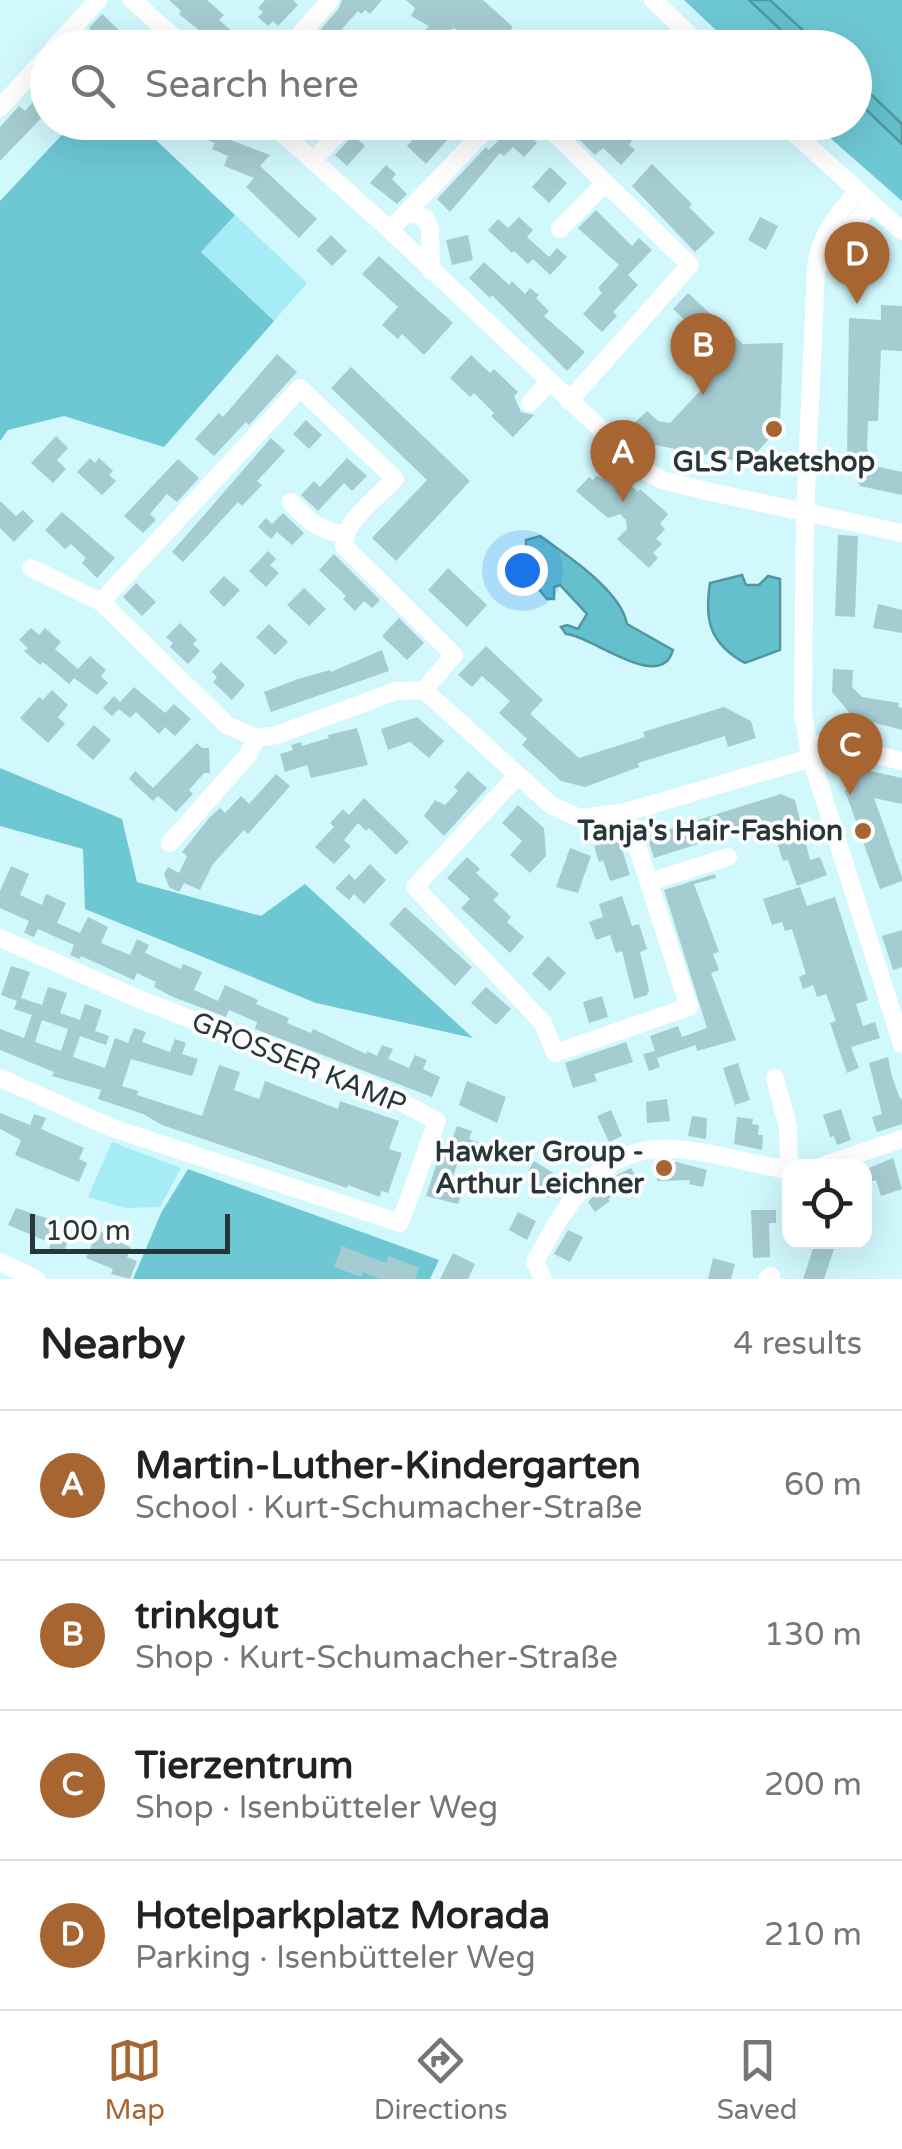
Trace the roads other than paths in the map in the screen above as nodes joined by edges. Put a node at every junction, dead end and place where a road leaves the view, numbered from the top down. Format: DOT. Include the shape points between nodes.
graph roads {
  1 [pos="98,0"];
  2 [pos="132,0"];
  3 [pos="330,0"];
  4 [pos="653,0"];
  5 [pos="70,30"];
  6 [pos="166,30"];
  7 [pos="304,30"];
  8 [pos="684,30"];
  9 [pos="30,75"];
  10 [pos="0,108"];
  11 [pos="290,140"];
  12 [pos="332,140"];
  13 [pos="476,140"];
  14 [pos="561,140"];
  15 [pos="801,140"];
  16 [pos="313,161"];
  17 [pos="604,182"];
  18 [pos="864,198"];
  19 [pos="408,212"];
  20 [pos="560,229"];
  21 [pos="390,230"];
  22 [pos="902,230"];
  23 [pos="431,272"];
  24 [pos="548,382"];
  25 [pos="569,401"];
  26 [pos="530,403"];
  27 [pos="291,502"];
  28 [pos="806,512"];
  29 [pos="902,533"];
  30 [pos="344,534"];
  31 [pos="30,568"];
  32 [pos="101,602"];
  33 [pos="424,690"];
  34 [pos="256,738"];
  35 [pos="809,751"];
  36 [pos="902,761"];
  37 [pos="517,776"];
  38 [pos="626,812"];
  39 [pos="170,842"];
  40 [pos="728,857"];
  41 [pos="649,882"];
  42 [pos="0,938"];
  43 [pos="902,1044"];
  44 [pos="0,1078"];
  45 [pos="775,1078"];
  46 [pos="902,1139"];
  47 [pos="789,1159"];
  48 [pos="843,1159"];
  49 [pos="782,1169"];
  50 [pos="0,1262"];
  51 [pos="36,1279"];
  52 [pos="543,1279"];
  1 -- 5 [label="street"];
  2 -- 6 [label="street"];
  3 -- 7 [label="street"];
  4 -- 8 [label="street"];
  9 -- 10 [label="street"];
  11 -- 16 [label="street"];
  12 -- 16 [label="street"];
  13 -- 19 [label="street"];
  14 -- 17 [label="street"];
  15 -- 18 [label="street"];
  16 -- 21 [label="street"];
  17 -- 20 [label="street"];
  17 -- 25 [label="street" via="690,265"];
  18 -- 22 [label="street"];
  18 -- 28 [label="street" via="816,268"];
  19 -- 21 [label="street"];
  19 -- 23 [label="street" via="425,218 430,229"];
  21 -- 23 [label="street"];
  23 -- 24 [label="street"];
  24 -- 25 [label="street"];
  24 -- 26 [label="street"];
  25 -- 28 [label="street" via="662,480"];
  27 -- 30 [label="street" via="325,532"];
  28 -- 29 [label="street"];
  28 -- 35 [label="street" via="803,715"];
  30 -- 32 [label="street" via="395,479 300,388"];
  30 -- 33 [label="street" via="344,546 454,656"];
  31 -- 32 [label="street"];
  32 -- 34 [label="street" via="227,725"];
  33 -- 34 [label="street" via="396,692"];
  33 -- 37 [label="street"];
  34 -- 39 [label="street"];
  35 -- 36 [label="street" via="832,746"];
  35 -- 38 [label="street"];
  35 -- 43 [label="street"];
  37 -- 38 [label="street" via="579,818"];
  37 -- 41 [label="street" via="414,888 542,1023 555,1053 690,1007"];
  38 -- 41 [label="street"];
  40 -- 41 [label="street"];
  42 -- 44 [label="street, GROSSER KAMP" via="437,1120 400,1222 112,1128"];
  45 -- 47 [label="street"];
  46 -- 48 [label="street"];
  49 -- 52 [label="street" via="678,1148 610,1163 564,1208 535,1262"];
  50 -- 51 [label="street"];
}
